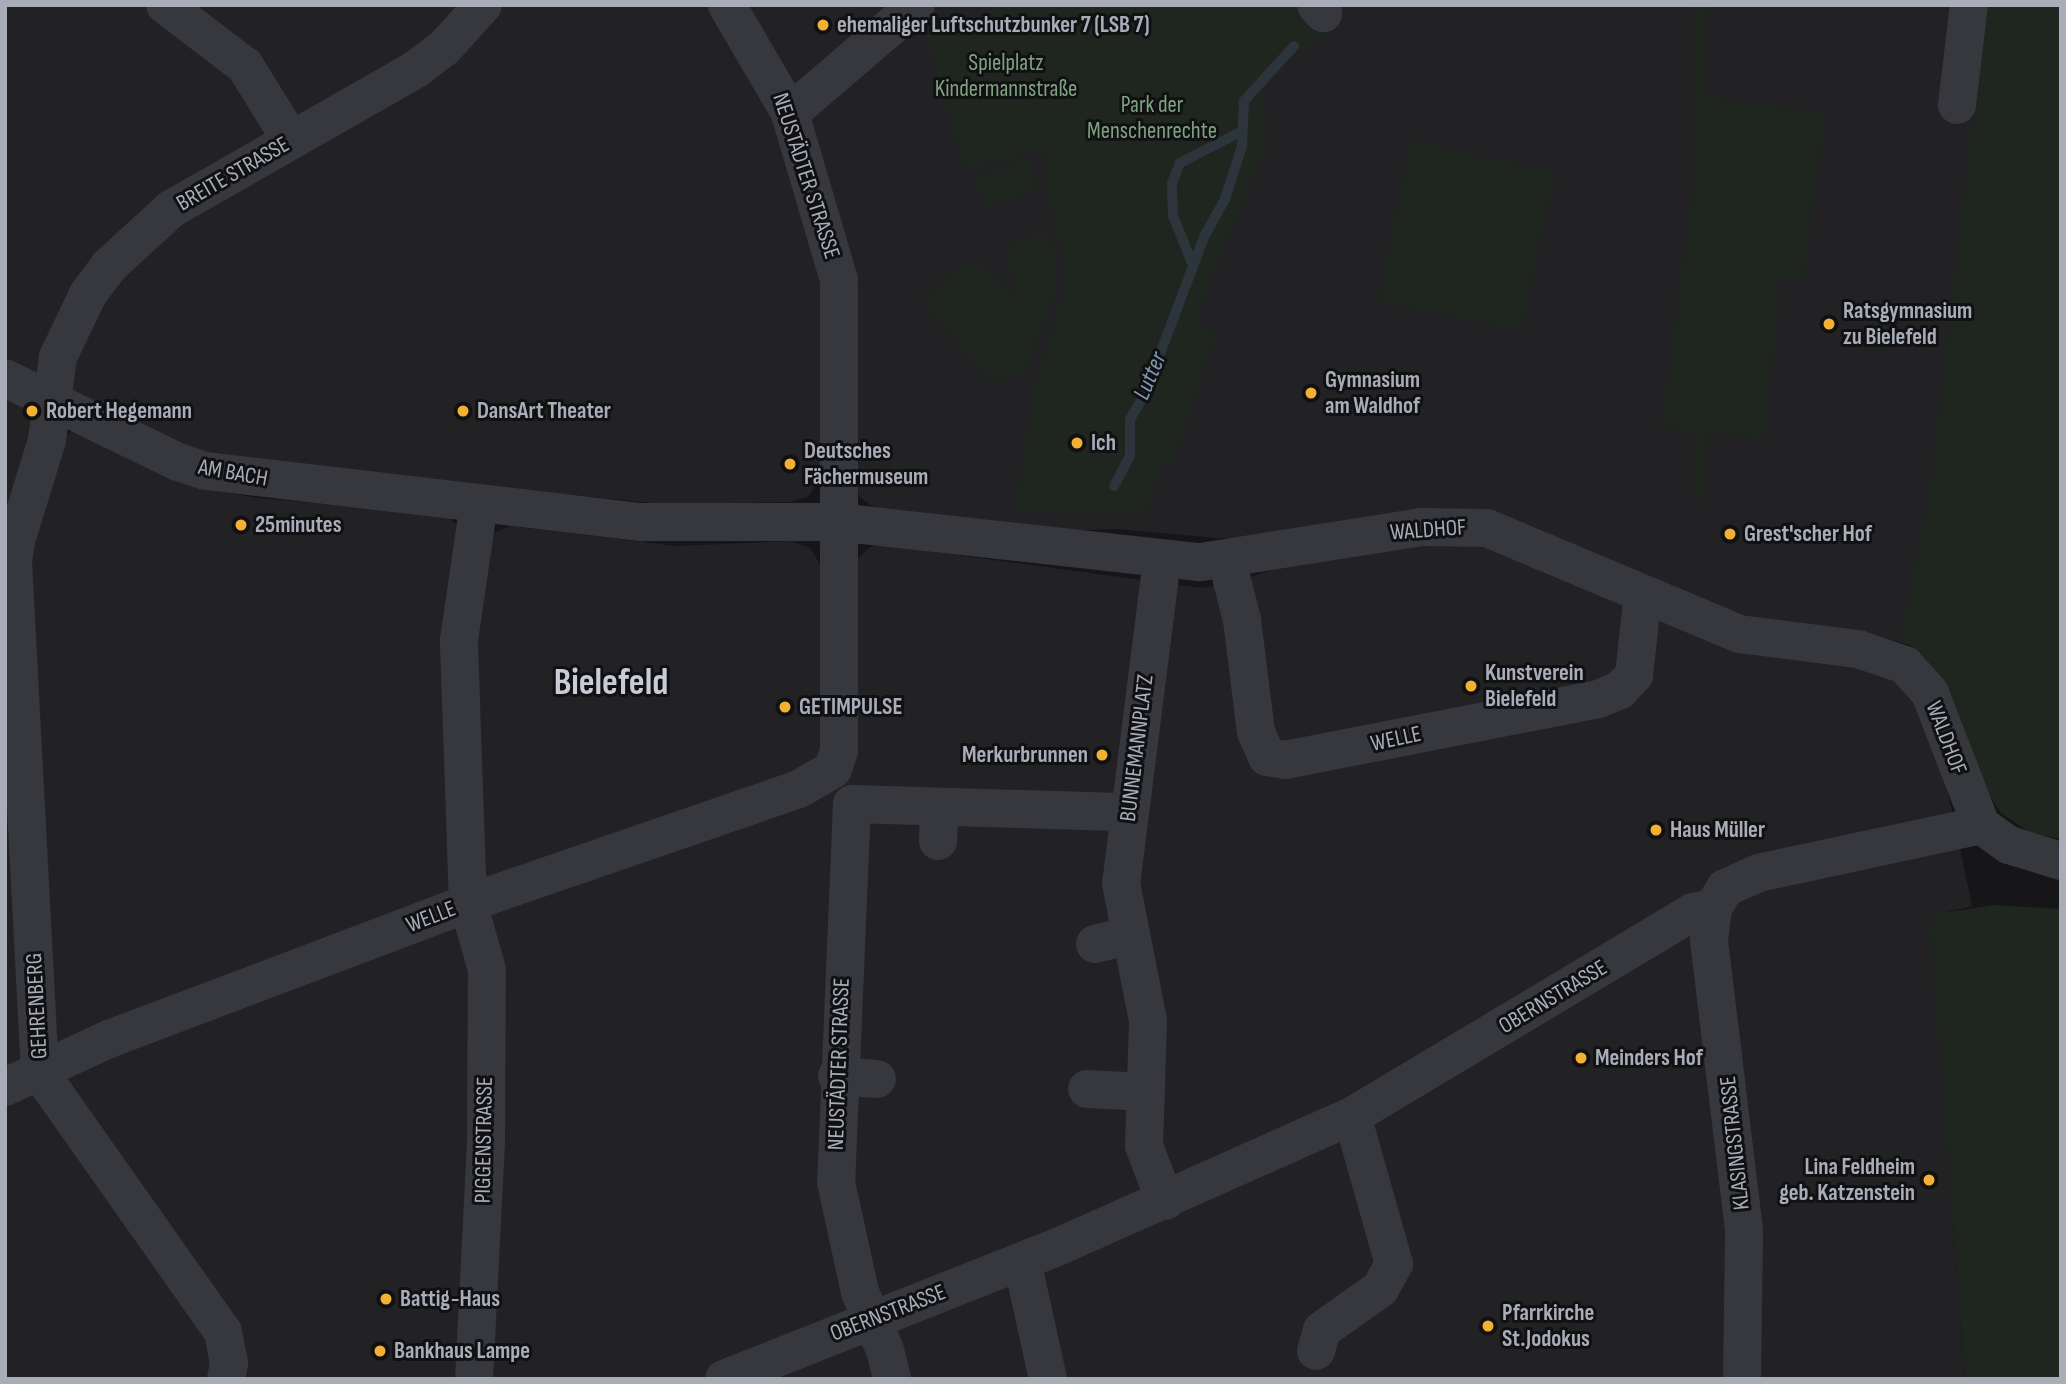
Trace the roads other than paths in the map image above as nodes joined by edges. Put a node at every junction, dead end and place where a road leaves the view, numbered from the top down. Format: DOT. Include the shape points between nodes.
graph roads {
  1 [pos="165,5"];
  2 [pos="483,5"];
  3 [pos="727,5"];
  4 [pos="916,5"];
  5 [pos="1969,5"];
  6 [pos="1957,105"];
  7 [pos="790,113"];
  8 [pos="292,140"];
  9 [pos="5,378"];
  10 [pos="51,400"];
  11 [pos="478,503"];
  12 [pos="836,522"];
  13 [pos="1162,560"];
  14 [pos="1227,561"];
  15 [pos="1643,594"];
  16 [pos="12,674"];
  17 [pos="827,776"];
  18 [pos="852,804"];
  19 [pos="1128,813"];
  20 [pos="1981,825"];
  21 [pos="2061,861"];
  22 [pos="468,904"];
  23 [pos="1713,908"];
  24 [pos="40,1073"];
  25 [pos="837,1076"];
  26 [pos="877,1079"];
  27 [pos="5,1087"];
  28 [pos="1087,1089"];
  29 [pos="1146,1092"];
  30 [pos="1352,1116"];
  31 [pos="1165,1201"];
  32 [pos="1039,1243"];
  33 [pos="872,1318"];
  34 [pos="1316,1351"];
  35 [pos="228,1371"];
  36 [pos="474,1379"];
  37 [pos="724,1379"];
  38 [pos="892,1379"];
  39 [pos="1048,1379"];
  40 [pos="1742,1379"];
  1 -- 8 [label="street" via="245,66"];
  2 -- 8 [label="street, BREITE STRASSE" via="444,48 416,69"];
  3 -- 7 [label="street, NEUSTÄDTER STRASSE"];
  4 -- 7 [label="street"];
  5 -- 6 [label="street"];
  7 -- 12 [label="street, NEUSTÄDTER STRASSE" via="839,280"];
  8 -- 10 [label="street, BREITE STRASSE" via="171,209 132,240 88,294 58,357"];
  9 -- 10 [label="street, AM BACH"];
  10 -- 11 [label="street, AM BACH" via="206,471"];
  10 -- 16 [label="street, GEHRENBERG" via="47,440 13,561"];
  11 -- 12 [label="street, AM BACH" via="671,524"];
  11 -- 22 [label="street" via="459,640"];
  12 -- 13 [label="street, WALDHOF"];
  12 -- 17 [label="street, NEUSTÄDTER STRASSE" via="839,751"];
  13 -- 14 [label="street, WALDHOF"];
  13 -- 19 [label="street, BUNNEMANNPLATZ"];
  14 -- 15 [label="street, WALDHOF" via="1400,530 1468,525 1511,535"];
  14 -- 15 [label="street, WELLE" via="1242,620 1258,739 1267,757 1285,761 1598,699 1620,690 1634,675"];
  15 -- 20 [label="street, WALDHOF" via="1739,634 1858,649 1905,665 1930,693"];
  16 -- 24 [label="street, GEHRENBERG"];
  17 -- 18 [label="street"];
  17 -- 22 [label="street, WELLE"];
  18 -- 19 [label="street" via="939,824"];
  18 -- 25 [label="street, NEUSTÄDTER STRASSE"];
  19 -- 29 [label="street, BUNNEMANNPLATZ" via="1113,940 1149,1021"];
  20 -- 21 [label="street" via="2009,845"];
  20 -- 23 [label="street, OBERNSTRASSE" via="1758,873 1725,888"];
  22 -- 24 [label="street, WELLE" via="108,1039"];
  22 -- 36 [label="street, PIGGENSTRASSE" via="487,970 486,1143"];
  23 -- 30 [label="street, OBERNSTRASSE" via="1693,912"];
  23 -- 40 [label="street, KLASINGSTRASSE" via="1709,940 1744,1230"];
  24 -- 27 [label="street, WELLE"];
  24 -- 35 [label="street, GEHRENBERG" via="223,1332"];
  25 -- 26 [label="street"];
  25 -- 33 [label="street, NEUSTÄDTER STRASSE" via="836,1182 860,1292"];
  28 -- 29 [label="street"];
  29 -- 31 [label="street, BUNNEMANNPLATZ" via="1144,1146"];
  30 -- 31 [label="street, OBERNSTRASSE"];
  30 -- 34 [label="street" via="1395,1264 1380,1289 1322,1329"];
  31 -- 32 [label="street, OBERNSTRASSE"];
  32 -- 33 [label="street, OBERNSTRASSE"];
  32 -- 39 [label="street"];
  33 -- 37 [label="street, OBERNSTRASSE"];
  33 -- 38 [label="street, NEUSTÄDTER STRASSE"];
}
